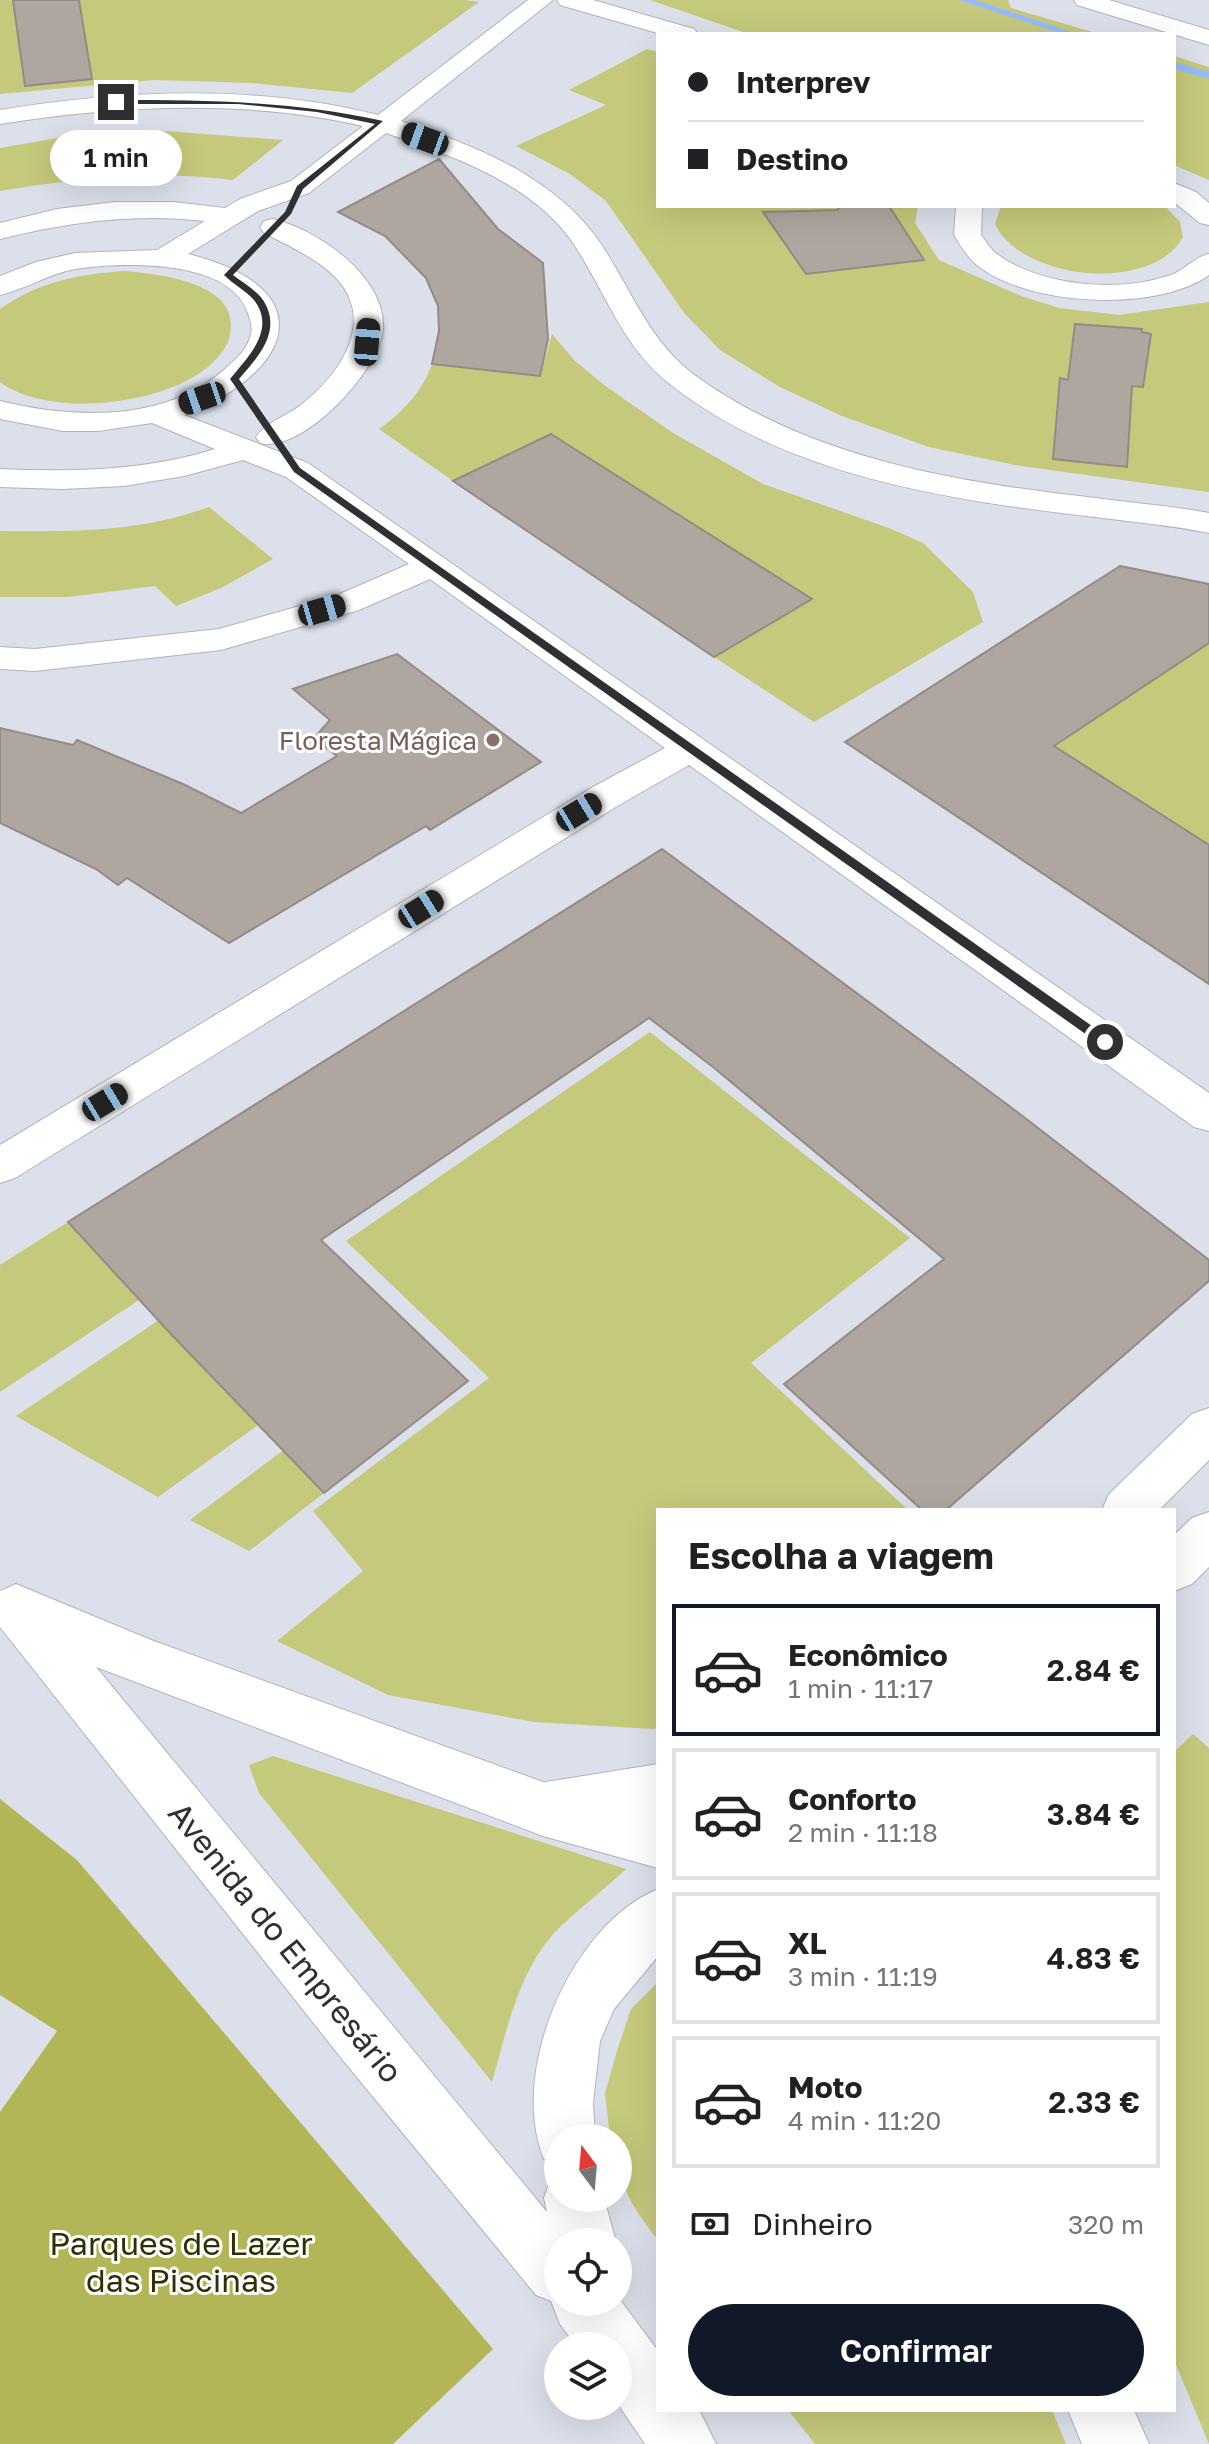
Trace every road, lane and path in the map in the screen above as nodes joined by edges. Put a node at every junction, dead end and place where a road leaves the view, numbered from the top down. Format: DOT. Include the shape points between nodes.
graph roads {
  1 [pos="542,0"];
  2 [pos="568,0"];
  3 [pos="1085,0"];
  4 [pos="1153,0"];
  5 [pos="1209,17"];
  6 [pos="679,32"];
  7 [pos="1209,38"];
  8 [pos="0,117"];
  9 [pos="380,123"];
  10 [pos="300,187"];
  11 [pos="1176,192"];
  12 [pos="968,208"];
  13 [pos="231,217"];
  14 [pos="1209,217"];
  15 [pos="0,231"];
  16 [pos="250,251"];
  17 [pos="163,258"];
  18 [pos="1207,267"];
  19 [pos="0,287"];
  20 [pos="0,410"];
  21 [pos="155,414"];
  22 [pos="251,416"];
  23 [pos="0,478"];
  24 [pos="1209,523"];
  25 [pos="433,566"];
  26 [pos="0,658"];
  27 [pos="690,749"];
  28 [pos="1209,1115"];
  29 [pos="0,1166"];
  30 [pos="1209,1429"];
  31 [pos="1128,1508"];
  32 [pos="1209,1534"];
  33 [pos="1176,1566"];
  34 [pos="8,1604"];
  35 [pos="656,1791"];
  36 [pos="543,1809"];
  37 [pos="656,1840"];
  38 [pos="656,1919"];
  39 [pos="563,2124"];
  40 [pos="544,2256"];
  41 [pos="605,2326"];
  42 [pos="656,2403"];
  43 [pos="662,2412"];
  44 [pos="1101,2412"];
  45 [pos="683,2444"];
  46 [pos="1116,2444"];
  1 -- 9 [label="street"];
  2 -- 6 [label="street"];
  3 -- 7 [label="street"];
  4 -- 5 [label="street"];
  8 -- 9 [label="street" via="102,103 199,100 317,110"];
  9 -- 10 [label="street"];
  9 -- 24 [label="street" via="459,152 534,190 567,217 595,253 640,338 667,367 780,435 905,478"];
  10 -- 13 [label="street"];
  10 -- 16 [label="street" via="288,213"];
  11 -- 14 [label="street"];
  12 -- 18 [label="street" via="963,220 968,240 987,260 1056,288 1141,292 1178,283"];
  13 -- 15 [label="street" via="123,210"];
  13 -- 17 [label="street"];
  16 -- 17 [label="street" via="203,266"];
  16 -- 22 [label="street" via="267,325"];
  16 -- 22 [label="street" via="326,253 346,270 363,296 369,323 367,342 348,379 322,405"];
  17 -- 19 [label="street" via="74,261"];
  20 -- 21 [label="street" via="49,422"];
  21 -- 22 [label="street"];
  21 -- 22 [label="street" via="202,398"];
  22 -- 23 [label="street" via="190,467 123,479"];
  22 -- 25 [label="street" via="297,470"];
  25 -- 26 [label="street" via="347,603 221,639 35,660"];
  25 -- 27 [label="street"];
  27 -- 28 [label="street"];
  27 -- 29 [label="street"];
  30 -- 31 [label="street"];
  32 -- 33 [label="street"];
  34 -- 36 [label="street, Avenida do Empresário" via="144,1662"];
  34 -- 40 [label="street, Avenida do Empresário"];
  35 -- 36 [label="street"];
  36 -- 37 [label="street, Avenida do Empresário"];
  38 -- 39 [label="street" via="620,1951 586,2003 570,2041 560,2096"];
  41 -- 42 [label="street"];
  43 -- 45 [label="street"];
  44 -- 46 [label="street"];
}
